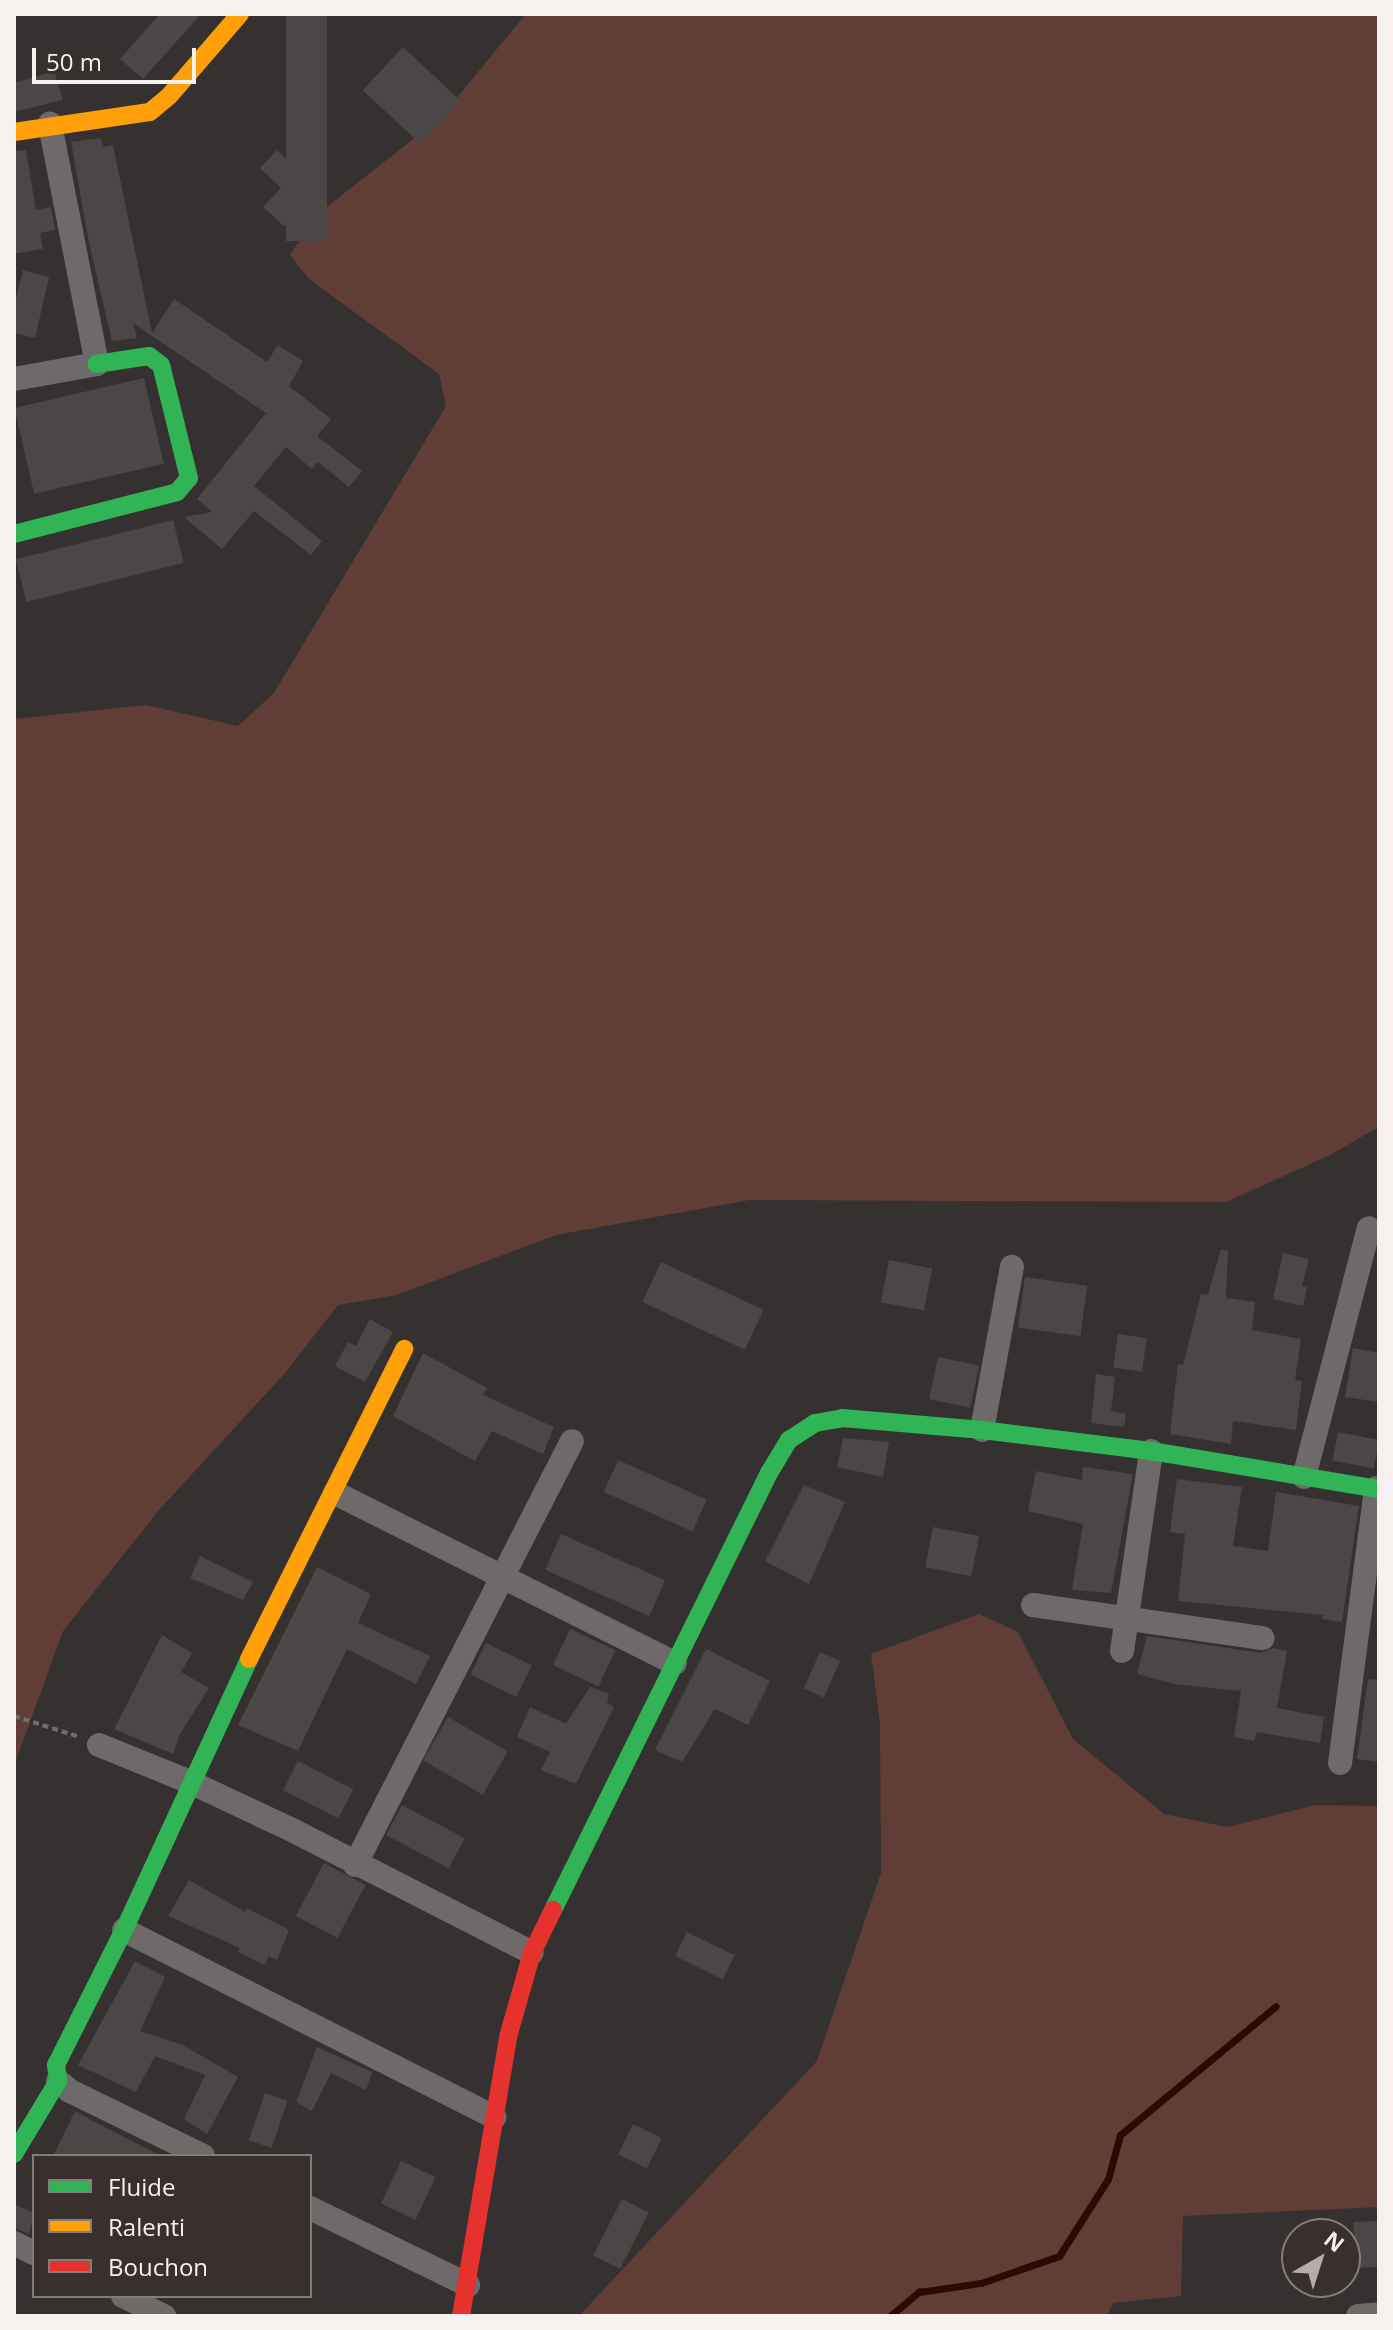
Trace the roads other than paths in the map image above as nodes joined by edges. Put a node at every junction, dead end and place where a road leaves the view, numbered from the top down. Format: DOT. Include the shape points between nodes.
graph roads {
  1 [pos="240,14"];
  2 [pos="50,124"];
  3 [pos="14,132"];
  4 [pos="97,364"];
  5 [pos="14,379"];
  6 [pos="14,534"];
  7 [pos="1369,1228"];
  8 [pos="1012,1267"];
  9 [pos="404,1349"];
  10 [pos="982,1430"];
  11 [pos="572,1441"];
  12 [pos="1151,1451"];
  13 [pos="1304,1477"];
  14 [pos="1378,1488"];
  15 [pos="335,1493"];
  16 [pos="503,1577"];
  17 [pos="1033,1605"];
  18 [pos="1127,1618"];
  19 [pos="1263,1638"];
  20 [pos="1122,1651"];
  21 [pos="675,1663"];
  22 [pos="99,1745"];
  23 [pos="1340,1763"];
  24 [pos="190,1782"];
  25 [pos="355,1865"];
  26 [pos="124,1930"];
  27 [pos="532,1953"];
  28 [pos="58,2081"];
  29 [pos="494,2117"];
  30 [pos="14,2154"];
  31 [pos="199,2154"];
  32 [pos="312,2209"];
  33 [pos="14,2243"];
  34 [pos="32,2252"];
  35 [pos="468,2285"];
  36 [pos="127,2298"];
  37 [pos="1379,2314"];
  38 [pos="164,2316"];
  39 [pos="461,2316"];
  40 [pos="1358,2316"];
  1 -- 2 [label="street" via="150,112"];
  2 -- 3 [label="street"];
  2 -- 4 [label="street"];
  4 -- 5 [label="street"];
  4 -- 6 [label="street" via="149,356 161,365 189,478 177,492"];
  7 -- 13 [label="street"];
  8 -- 10 [label="street"];
  9 -- 15 [label="street"];
  10 -- 12 [label="street"];
  10 -- 21 [label="street" via="842,1418 815,1423 789,1440"];
  11 -- 16 [label="street"];
  12 -- 13 [label="street"];
  12 -- 18 [label="street"];
  13 -- 14 [label="street"];
  14 -- 23 [label="street"];
  15 -- 16 [label="street"];
  15 -- 24 [label="street"];
  16 -- 21 [label="street"];
  16 -- 25 [label="street"];
  17 -- 18 [label="street"];
  18 -- 19 [label="street"];
  18 -- 20 [label="street"];
  21 -- 27 [label="street"];
  22 -- 24 [label="street"];
  24 -- 25 [label="street"];
  24 -- 26 [label="street"];
  25 -- 27 [label="street"];
  26 -- 28 [label="street" via="56,2065"];
  26 -- 29 [label="street"];
  27 -- 29 [label="street" via="508,2037"];
  28 -- 30 [label="street"];
  28 -- 31 [label="street"];
  29 -- 35 [label="street"];
  32 -- 35 [label="street"];
  33 -- 34 [label="street"];
  35 -- 39 [label="street"];
  36 -- 38 [label="street"];
  37 -- 40 [label="street"];
}
